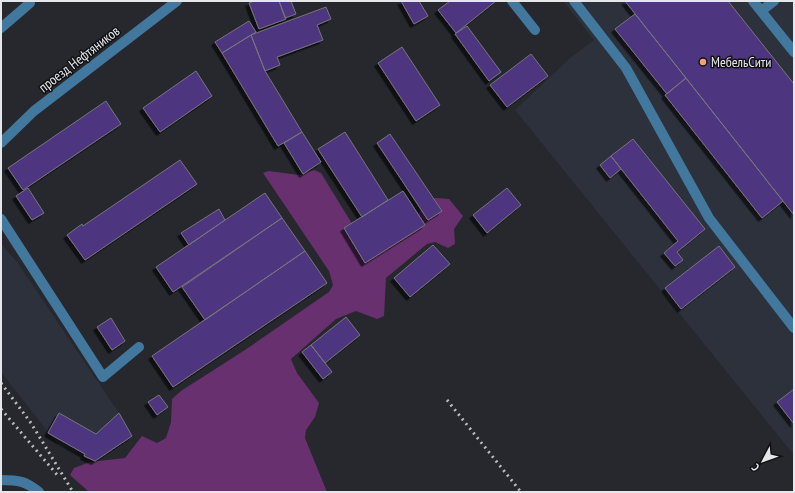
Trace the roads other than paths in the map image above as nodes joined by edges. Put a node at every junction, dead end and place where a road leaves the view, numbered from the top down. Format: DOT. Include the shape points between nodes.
graph roads {
  1 [pos="28,1"];
  2 [pos="177,1"];
  3 [pos="512,1"];
  4 [pos="574,1"];
  5 [pos="754,1"];
  6 [pos="774,1"];
  7 [pos="761,11"];
  8 [pos="1,28"];
  9 [pos="535,30"];
  10 [pos="794,52"];
  11 [pos="1,143"];
  12 [pos="1,219"];
  13 [pos="794,328"];
  14 [pos="139,347"];
  15 [pos="1,480"];
  16 [pos="39,492"];
  1 -- 8 [label="street" via="30,3"];
  2 -- 11 [label="street, проезд Нефтяников" via="34,111"];
  3 -- 9 [label="street"];
  4 -- 13 [label="street" via="626,68 709,218"];
  5 -- 7 [label="street"];
  6 -- 7 [label="street"];
  7 -- 10 [label="street"];
  12 -- 14 [label="street" via="103,377"];
  15 -- 16 [label="street" via="28,484"];
}
